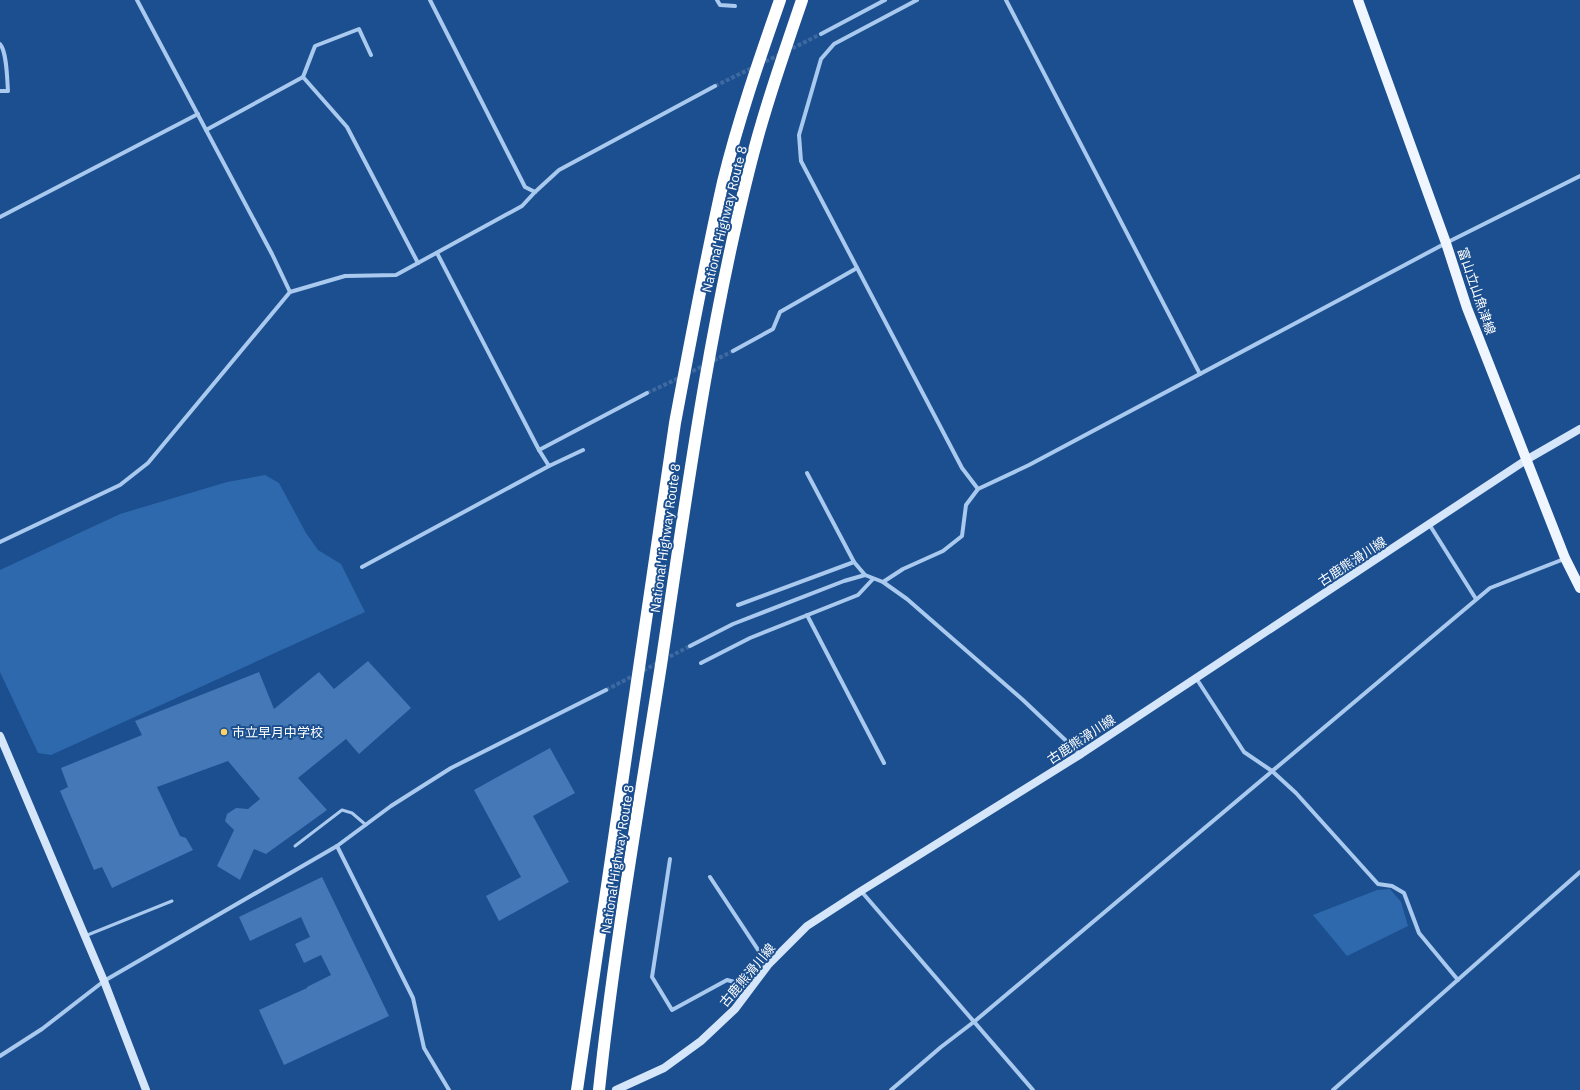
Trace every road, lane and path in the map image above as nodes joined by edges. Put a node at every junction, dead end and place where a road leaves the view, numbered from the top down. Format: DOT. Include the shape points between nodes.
graph roads {
  1 [pos="137,0"];
  2 [pos="436,0"];
  3 [pos="717,0"];
  4 [pos="780,0"];
  5 [pos="802,0"];
  6 [pos="885,0"];
  7 [pos="917,0"];
  8 [pos="1006,0"];
  9 [pos="1358,0"];
  10 [pos="430,1"];
  11 [pos="735,6"];
  12 [pos="821,34"];
  13 [pos="0,44"];
  14 [pos="371,55"];
  15 [pos="303,77"];
  16 [pos="715,86"];
  17 [pos="0,91"];
  18 [pos="198,114"];
  19 [pos="206,130"];
  20 [pos="1580,176"];
  21 [pos="535,192"];
  22 [pos="0,217"];
  23 [pos="1446,243"];
  24 [pos="437,252"];
  25 [pos="418,263"];
  26 [pos="857,268"];
  27 [pos="290,292"];
  28 [pos="733,351"];
  29 [pos="1200,374"];
  30 [pos="647,393"];
  31 [pos="1580,429"];
  32 [pos="539,450"];
  33 [pos="582,450"];
  34 [pos="1526,460"];
  35 [pos="549,466"];
  36 [pos="807,473"];
  37 [pos="978,489"];
  38 [pos="1429,524"];
  39 [pos="0,542"];
  40 [pos="1565,558"];
  41 [pos="854,562"];
  42 [pos="362,567"];
  43 [pos="865,575"];
  44 [pos="874,579"];
  45 [pos="882,582"];
  46 [pos="1580,588"];
  47 [pos="1476,599"];
  48 [pos="738,605"];
  49 [pos="807,615"];
  50 [pos="690,646"];
  51 [pos="701,663"];
  52 [pos="1196,678"];
  53 [pos="606,690"];
  54 [pos="0,736"];
  55 [pos="1080,754"];
  56 [pos="884,763"];
  57 [pos="1272,771"];
  58 [pos="366,825"];
  59 [pos="295,846"];
  60 [pos="337,846"];
  61 [pos="670,859"];
  62 [pos="1580,872"];
  63 [pos="710,878"];
  64 [pos="861,891"];
  65 [pos="172,901"];
  66 [pos="85,936"];
  67 [pos="768,965"];
  68 [pos="1458,980"];
  69 [pos="104,981"];
  70 [pos="751,986"];
  71 [pos="975,1021"];
  72 [pos="0,1056"];
  73 [pos="146,1090"];
  74 [pos="449,1090"];
  75 [pos="577,1090"];
  76 [pos="599,1090"];
  77 [pos="616,1090"];
  78 [pos="891,1090"];
  79 [pos="1034,1090"];
  80 [pos="1333,1090"];
  1 -- 18 [label="street"];
  2 -- 10 [label="street"];
  3 -- 11 [label="street" via="720,5"];
  4 -- 75 [label="highway, National Highway Route 8" via="724,181 683,379"];
  5 -- 76 [label="highway, National Highway Route 8" via="749,168 719,301 690,465 605,1034"];
  6 -- 12 [label="street"];
  7 -- 26 [label="street" via="834,44 821,58 799,135 801,161"];
  8 -- 29 [label="street"];
  9 -- 23 [label="main road, 富山立山魚津線"];
  10 -- 21 [label="street" via="525,187"];
  13 -- 17 [label="street" via="5,60 8,91"];
  14 -- 15 [label="street" via="359,29 315,46"];
  15 -- 19 [label="street"];
  15 -- 25 [label="street" via="347,127"];
  16 -- 21 [label="street" via="559,170"];
  18 -- 19 [label="street"];
  18 -- 22 [label="street"];
  19 -- 27 [label="street"];
  20 -- 23 [label="street"];
  21 -- 24 [label="street" via="522,206"];
  23 -- 29 [label="street"];
  23 -- 34 [label="main road, 富山立山魚津線"];
  24 -- 25 [label="street"];
  24 -- 32 [label="street"];
  25 -- 27 [label="street" via="396,275 345,276"];
  26 -- 28 [label="street" via="780,312 773,329"];
  26 -- 37 [label="street" via="962,468"];
  27 -- 39 [label="street" via="148,463 120,484"];
  29 -- 37 [label="street" via="1029,465"];
  30 -- 32 [label="street"];
  31 -- 34 [label="main road, 古鹿熊滑川線"];
  32 -- 35 [label="street"];
  33 -- 35 [label="street"];
  34 -- 38 [label="main road, 古鹿熊滑川線"];
  34 -- 40 [label="main road, 富山立山魚津線"];
  35 -- 42 [label="street"];
  36 -- 41 [label="street"];
  37 -- 45 [label="street" via="966,505 962,536 943,551 903,569"];
  38 -- 47 [label="street"];
  38 -- 52 [label="main road, 古鹿熊滑川線"];
  40 -- 46 [label="main road, 富山立山魚津線"];
  40 -- 47 [label="street" via="1490,588"];
  41 -- 43 [label="street"];
  41 -- 48 [label="street"];
  43 -- 44 [label="street"];
  43 -- 50 [label="street" via="733,624"];
  44 -- 45 [label="street"];
  44 -- 49 [label="street" via="858,595"];
  45 -- 55 [label="street" via="907,599 1018,695"];
  47 -- 57 [label="street"];
  49 -- 51 [label="street" via="750,638"];
  49 -- 56 [label="street"];
  52 -- 55 [label="main road, 古鹿熊滑川線"];
  52 -- 57 [label="street" via="1244,752"];
  53 -- 58 [label="street" via="451,768"];
  54 -- 66 [label="main road"];
  55 -- 64 [label="main road, 古鹿熊滑川線"];
  57 -- 68 [label="street" via="1296,793 1378,884 1392,886 1404,893 1419,933"];
  57 -- 71 [label="street"];
  58 -- 59 [label="lane" via="352,813 342,810"];
  58 -- 60 [label="street"];
  60 -- 69 [label="street"];
  60 -- 74 [label="street" via="412,998 424,1048"];
  61 -- 70 [label="street" via="652,977 672,1010 727,980"];
  62 -- 68 [label="street"];
  63 -- 67 [label="street"];
  64 -- 67 [label="main road, 古鹿熊滑川線" via="807,926"];
  64 -- 71 [label="street"];
  65 -- 66 [label="lane"];
  66 -- 69 [label="main road"];
  67 -- 70 [label="main road, 古鹿熊滑川線"];
  68 -- 80 [label="street"];
  69 -- 72 [label="street" via="42,1029"];
  69 -- 73 [label="main road"];
  70 -- 77 [label="main road, 古鹿熊滑川線" via="735,1009 701,1041 664,1068"];
  71 -- 78 [label="street"];
  71 -- 79 [label="street"];
}
